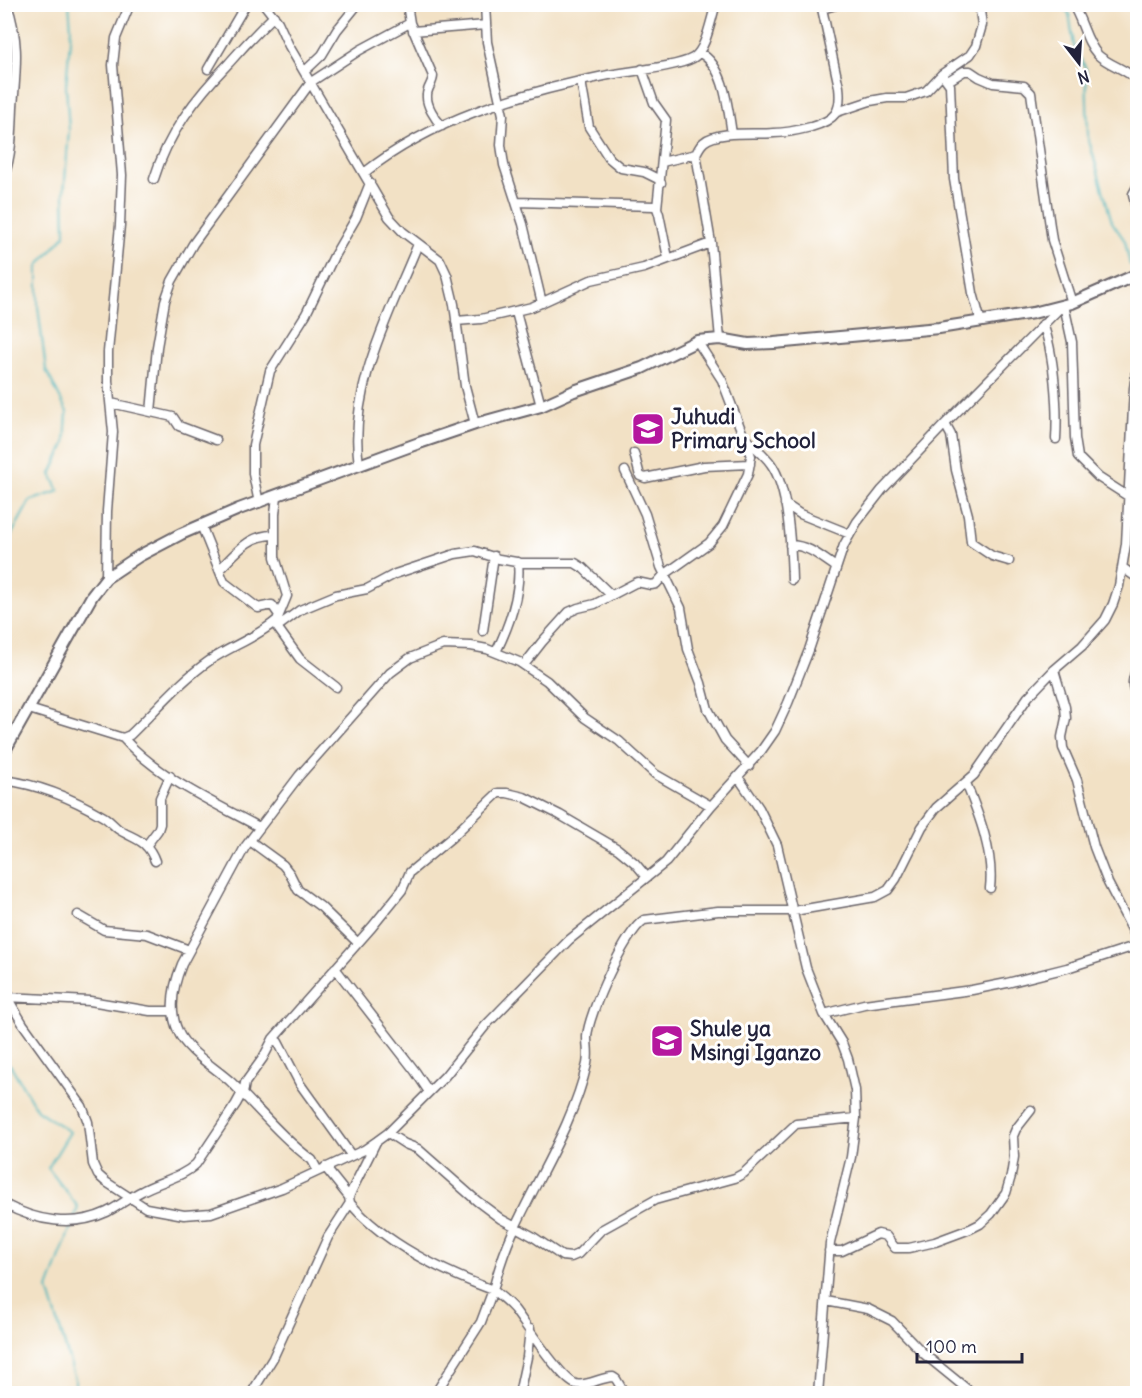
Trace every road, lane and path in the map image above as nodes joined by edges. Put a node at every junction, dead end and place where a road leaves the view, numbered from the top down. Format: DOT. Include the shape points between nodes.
graph roads {
  1 [pos="7,4"];
  2 [pos="130,4"];
  3 [pos="246,4"];
  4 [pos="264,4"];
  5 [pos="358,4"];
  6 [pos="407,4"];
  7 [pos="496,4"];
  8 [pos="716,4"];
  9 [pos="839,4"];
  10 [pos="979,4"];
  11 [pos="1072,4"];
  12 [pos="485,6"];
  13 [pos="821,7"];
  14 [pos="274,16"];
  15 [pos="486,25"];
  16 [pos="411,27"];
  17 [pos="700,51"];
  18 [pos="208,69"];
  19 [pos="642,69"];
  20 [pos="305,71"];
  21 [pos="942,74"];
  22 [pos="581,81"];
  23 [pos="948,81"];
  24 [pos="1137,81"];
  25 [pos="311,82"];
  26 [pos="501,102"];
  27 [pos="837,112"];
  28 [pos="442,126"];
  29 [pos="732,134"];
  30 [pos="696,154"];
  31 [pos="7,161"];
  32 [pos="662,162"];
  33 [pos="364,173"];
  34 [pos="4,177"];
  35 [pos="154,179"];
  36 [pos="369,183"];
  37 [pos="661,183"];
  38 [pos="1137,185"];
  39 [pos="517,202"];
  40 [pos="657,208"];
  41 [pos="1137,218"];
  42 [pos="711,243"];
  43 [pos="418,244"];
  44 [pos="668,258"];
  45 [pos="1137,274"];
  46 [pos="542,303"];
  47 [pos="1066,305"];
  48 [pos="516,312"];
  49 [pos="456,321"];
  50 [pos="981,322"];
  51 [pos="1043,324"];
  52 [pos="720,339"];
  53 [pos="697,340"];
  54 [pos="1137,360"];
  55 [pos="111,403"];
  56 [pos="540,406"];
  57 [pos="151,412"];
  58 [pos="475,424"];
  59 [pos="945,424"];
  60 [pos="745,438"];
  61 [pos="1056,439"];
  62 [pos="216,440"];
  63 [pos="634,453"];
  64 [pos="750,464"];
  65 [pos="359,465"];
  66 [pos="625,471"];
  67 [pos="277,496"];
  68 [pos="1129,497"];
  69 [pos="259,502"];
  70 [pos="785,504"];
  71 [pos="201,525"];
  72 [pos="850,534"];
  73 [pos="274,535"];
  74 [pos="790,545"];
  75 [pos="494,556"];
  76 [pos="1009,561"];
  77 [pos="518,562"];
  78 [pos="836,567"];
  79 [pos="1123,568"];
  80 [pos="219,570"];
  81 [pos="664,575"];
  82 [pos="1137,576"];
  83 [pos="106,578"];
  84 [pos="792,580"];
  85 [pos="611,596"];
  86 [pos="278,621"];
  87 [pos="483,631"];
  88 [pos="496,652"];
  89 [pos="525,665"];
  90 [pos="1137,665"];
  91 [pos="1054,670"];
  92 [pos="336,687"];
  93 [pos="1137,695"];
  94 [pos="29,709"];
  95 [pos="123,738"];
  96 [pos="4,752"];
  97 [pos="749,766"];
  98 [pos="170,776"];
  99 [pos="738,777"];
  100 [pos="4,780"];
  101 [pos="966,783"];
  102 [pos="711,806"];
  103 [pos="259,827"];
  104 [pos="250,841"];
  105 [pos="147,846"];
  106 [pos="155,861"];
  107 [pos="646,876"];
  108 [pos="990,888"];
  109 [pos="794,910"];
  110 [pos="78,915"];
  111 [pos="358,943"];
  112 [pos="1137,943"];
  113 [pos="189,950"];
  114 [pos="335,968"];
  115 [pos="5,994"];
  116 [pos="172,1011"];
  117 [pos="824,1014"];
  118 [pos="273,1039"];
  119 [pos="429,1092"];
  120 [pos="242,1093"];
  121 [pos="1031,1110"];
  122 [pos="856,1118"];
  123 [pos="388,1133"];
  124 [pos="377,1142"];
  125 [pos="351,1155"];
  126 [pos="322,1169"];
  127 [pos="129,1199"];
  128 [pos="350,1200"];
  129 [pos="4,1204"];
  130 [pos="515,1227"];
  131 [pos="830,1251"];
  132 [pos="492,1290"];
  133 [pos="826,1301"];
  134 [pos="530,1329"];
  135 [pos="251,1394"];
  136 [pos="435,1394"];
  137 [pos="519,1394"];
  138 [pos="625,1394"];
  139 [pos="818,1394"];
  140 [pos="973,1394"];
  1 -- 31 [label="street" via="17,50 12,145"];
  2 -- 55 [label="street" via="116,38 112,65 122,175 108,352"];
  3 -- 18 [label="street"];
  4 -- 14 [label="street"];
  5 -- 20 [label="street" via="322,55"];
  6 -- 16 [label="street"];
  7 -- 12 [label="street"];
  8 -- 17 [label="street"];
  9 -- 13 [label="street"];
  10 -- 21 [label="street" via="982,25 976,46 970,55"];
  11 -- 24 [label="street" via="1099,55"];
  12 -- 15 [label="street"];
  13 -- 27 [label="street" via="839,87"];
  14 -- 20 [label="street"];
  14 -- 35 [label="street" via="194,102 168,140"];
  15 -- 16 [label="street"];
  15 -- 26 [label="street"];
  16 -- 25 [label="street" via="360,50"];
  16 -- 28 [label="street" via="433,76 427,95"];
  17 -- 19 [label="street" via="685,61"];
  17 -- 29 [label="street" via="719,79"];
  19 -- 22 [label="street"];
  19 -- 32 [label="street" via="654,104 666,120"];
  20 -- 25 [label="street"];
  21 -- 23 [label="street"];
  21 -- 27 [label="street" via="920,94 880,99"];
  22 -- 26 [label="street"];
  22 -- 37 [label="street" via="591,132 609,158 621,168 644,172"];
  23 -- 47 [label="street" via="970,71 999,84 1024,86 1031,93 1052,240"];
  23 -- 50 [label="street" via="954,179"];
  25 -- 33 [label="street"];
  25 -- 57 [label="street" via="205,227 172,281 160,320"];
  26 -- 28 [label="street"];
  26 -- 39 [label="street" via="502,154"];
  27 -- 29 [label="street" via="822,124 805,128"];
  28 -- 33 [label="street"];
  29 -- 30 [label="street" via="705,141"];
  30 -- 32 [label="street"];
  30 -- 42 [label="street"];
  31 -- 34 [label="street"];
  32 -- 37 [label="street"];
  33 -- 36 [label="street"];
  36 -- 43 [label="street" via="396,225"];
  36 -- 69 [label="street" via="356,218 270,371 253,445 253,474"];
  37 -- 40 [label="street"];
  38 -- 41 [label="street" via="1133,194"];
  39 -- 40 [label="street"];
  39 -- 46 [label="street"];
  40 -- 44 [label="street"];
  42 -- 44 [label="street"];
  42 -- 52 [label="street"];
  43 -- 49 [label="street" via="443,266"];
  43 -- 65 [label="street" via="369,365 357,432"];
  44 -- 46 [label="street" via="644,268 591,280"];
  45 -- 47 [label="street"];
  46 -- 48 [label="street"];
  47 -- 50 [label="street"];
  47 -- 51 [label="street"];
  47 -- 68 [label="street" via="1072,342 1078,457 1098,477"];
  48 -- 49 [label="street"];
  48 -- 56 [label="street"];
  49 -- 58 [label="street" via="465,387"];
  50 -- 52 [label="street" via="774,343"];
  51 -- 59 [label="street"];
  51 -- 61 [label="street" via="1051,358"];
  52 -- 53 [label="street"];
  53 -- 56 [label="street" via="642,368"];
  53 -- 60 [label="street" via="722,380"];
  54 -- 68 [label="street"];
  55 -- 57 [label="street"];
  55 -- 83 [label="street"];
  56 -- 58 [label="street"];
  57 -- 62 [label="street" via="173,417 179,426"];
  58 -- 65 [label="street"];
  59 -- 72 [label="street" via="872,502"];
  59 -- 76 [label="street" via="952,440 971,542 992,556"];
  60 -- 64 [label="street"];
  60 -- 70 [label="street" via="772,464"];
  63 -- 64 [label="street" via="640,476 645,477 704,466"];
  64 -- 81 [label="street" via="744,485 717,534 697,554"];
  65 -- 67 [label="street"];
  66 -- 81 [label="street" via="645,514"];
  67 -- 69 [label="street"];
  67 -- 73 [label="street"];
  68 -- 79 [label="street"];
  69 -- 71 [label="street"];
  70 -- 72 [label="street"];
  70 -- 74 [label="street"];
  71 -- 80 [label="street"];
  71 -- 83 [label="street" via="139,556"];
  72 -- 78 [label="street"];
  73 -- 80 [label="street" via="252,539"];
  73 -- 86 [label="street" via="277,565 287,596"];
  74 -- 78 [label="street" via="802,545"];
  74 -- 84 [label="street"];
  75 -- 77 [label="street"];
  75 -- 86 [label="street" via="475,551 441,558 367,589 331,597"];
  75 -- 87 [label="street"];
  77 -- 85 [label="street" via="576,562"];
  77 -- 88 [label="street" via="516,595"];
  78 -- 97 [label="street" via="788,703 769,741"];
  79 -- 82 [label="street"];
  79 -- 91 [label="street" via="1105,620"];
  80 -- 86 [label="street" via="229,587 258,608 272,605"];
  81 -- 85 [label="street" via="656,584 637,582"];
  81 -- 97 [label="street" via="681,608 688,649 710,715"];
  83 -- 94 [label="street"];
  85 -- 89 [label="street" via="569,612"];
  86 -- 92 [label="street" via="300,659"];
  86 -- 95 [label="street" via="203,665"];
  88 -- 89 [label="street"];
  88 -- 103 [label="street" via="443,645 410,658 390,673 316,755"];
  89 -- 102 [label="street" via="648,768"];
  90 -- 93 [label="street" via="1132,685"];
  91 -- 101 [label="street" via="1028,697"];
  91 -- 112 [label="street" via="1065,708 1063,748 1077,780 1094,847"];
  94 -- 95 [label="street"];
  94 -- 96 [label="street"];
  95 -- 98 [label="street" via="138,754"];
  97 -- 99 [label="street"];
  98 -- 103 [label="street"];
  98 -- 105 [label="street" via="159,798 160,824"];
  99 -- 102 [label="street"];
  99 -- 109 [label="street" via="764,816 777,845"];
  100 -- 105 [label="street" via="44,787 71,799"];
  101 -- 108 [label="street" via="985,838"];
  101 -- 109 [label="street" via="928,818 888,890 875,897"];
  102 -- 107 [label="street" via="666,862"];
  103 -- 104 [label="street"];
  104 -- 111 [label="street" via="283,865 298,890"];
  104 -- 113 [label="street"];
  105 -- 106 [label="street"];
  107 -- 111 [label="street" via="618,849 560,815 524,797 500,792 410,872 402,890"];
  107 -- 119 [label="street" via="568,940"];
  109 -- 117 [label="street" via="806,968"];
  109 -- 130 [label="street" via="718,911 639,922 593,1008 587,1037 588,1059 575,1103"];
  110 -- 113 [label="street" via="104,930 147,934"];
  111 -- 114 [label="street"];
  112 -- 117 [label="street" via="1067,968 1007,983 864,1004"];
  113 -- 116 [label="street" via="177,976"];
  114 -- 118 [label="street"];
  114 -- 119 [label="street"];
  115 -- 116 [label="street"];
  115 -- 127 [label="street" via="82,1106 98,1175"];
  116 -- 120 [label="street" via="182,1039"];
  117 -- 122 [label="street" via="848,1059"];
  118 -- 120 [label="street"];
  118 -- 125 [label="street"];
  119 -- 123 [label="street"];
  120 -- 126 [label="street"];
  120 -- 127 [label="street" via="196,1164"];
  121 -- 131 [label="street" via="1013,1136 1014,1157 1006,1193 980,1224 909,1248 896,1248 886,1236 878,1234 842,1251"];
  122 -- 130 [label="street" via="796,1124 735,1178 655,1200 601,1230 571,1257 562,1256"];
  122 -- 131 [label="street"];
  123 -- 124 [label="street"];
  123 -- 130 [label="street" via="418,1149 477,1201"];
  124 -- 125 [label="street"];
  124 -- 128 [label="street" via="361,1169"];
  125 -- 126 [label="street"];
  126 -- 127 [label="street" via="263,1196 211,1213 160,1212"];
  126 -- 128 [label="street"];
  127 -- 129 [label="street" via="105,1213 70,1221 38,1218"];
  128 -- 132 [label="street" via="384,1233 455,1276"];
  128 -- 135 [label="street" via="328,1237 273,1358"];
  130 -- 132 [label="street"];
  131 -- 133 [label="street"];
  132 -- 134 [label="street"];
  132 -- 136 [label="street" via="481,1322"];
  133 -- 139 [label="street"];
  133 -- 140 [label="street" via="868,1309 892,1321 924,1354"];
  134 -- 137 [label="street"];
  134 -- 138 [label="street" via="571,1382 582,1384 613,1377"];
}
